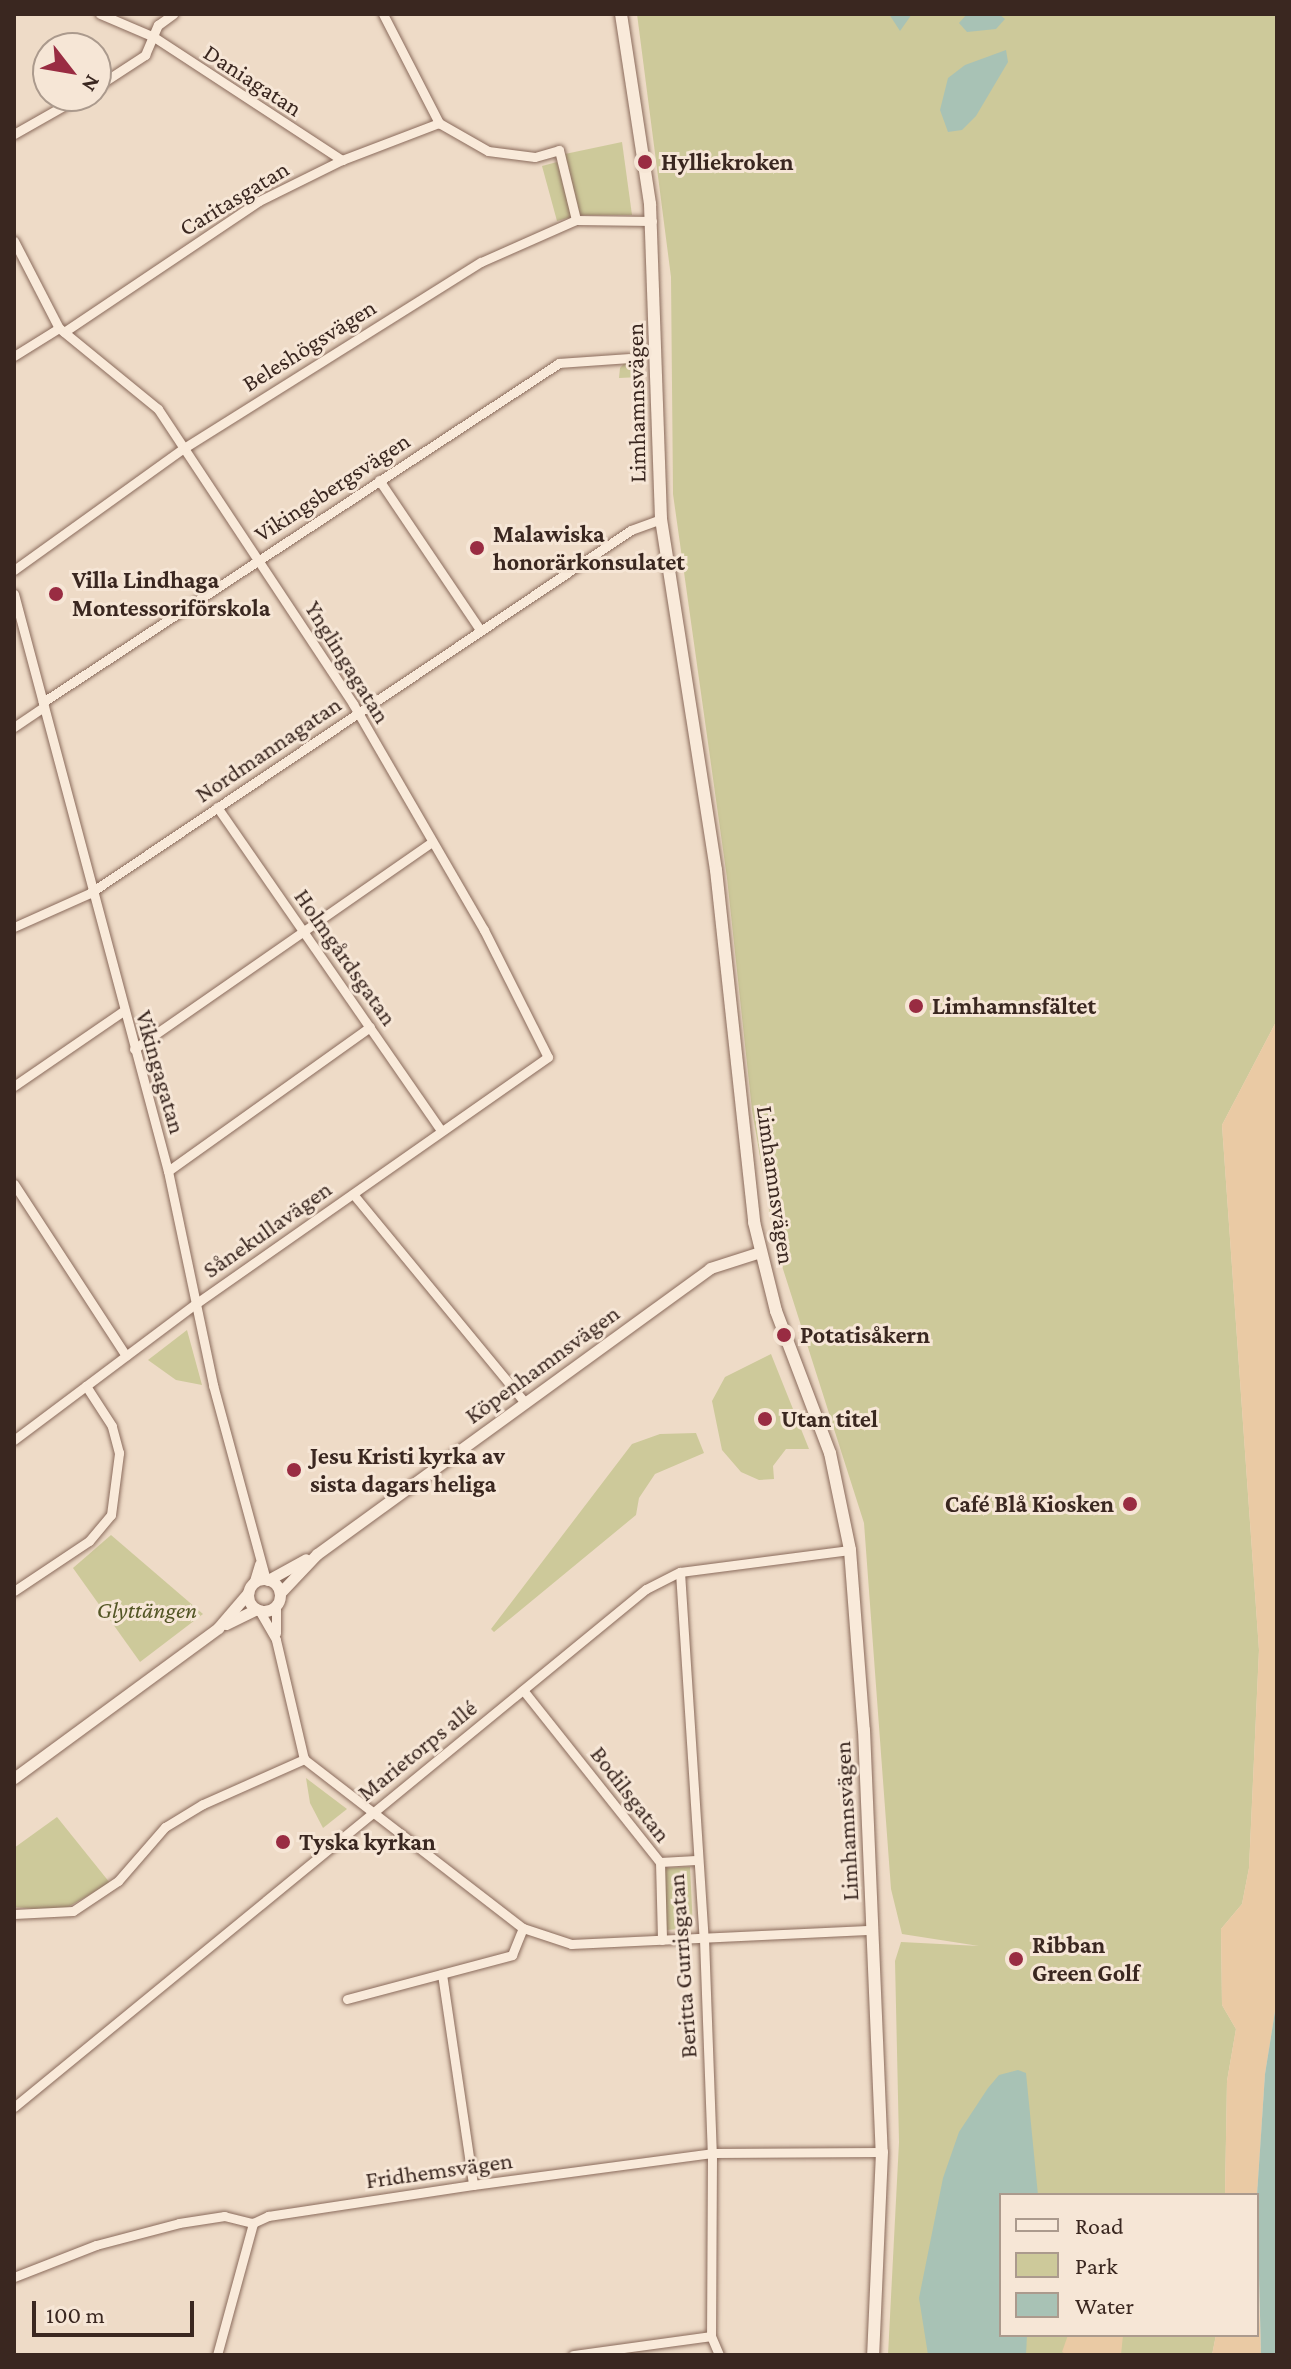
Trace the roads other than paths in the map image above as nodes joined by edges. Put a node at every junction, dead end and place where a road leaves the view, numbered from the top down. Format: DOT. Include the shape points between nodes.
graph roads {
  1 [pos="100,14"];
  2 [pos="173,14"];
  3 [pos="383,14"];
  4 [pos="621,14"];
  5 [pos="154,37"];
  6 [pos="112,77"];
  7 [pos="53,112"];
  8 [pos="439,123"];
  9 [pos="14,134"];
  10 [pos="342,160"];
  11 [pos="576,220"];
  12 [pos="652,221"];
  13 [pos="14,241"];
  14 [pos="62,330"];
  15 [pos="14,356"];
  16 [pos="629,358"];
  17 [pos="612,359"];
  18 [pos="613,373"];
  19 [pos="184,448"];
  20 [pos="379,480"];
  21 [pos="661,519"];
  22 [pos="258,559"];
  23 [pos="14,570"];
  24 [pos="14,594"];
  25 [pos="480,630"];
  26 [pos="44,705"];
  27 [pos="358,713"];
  28 [pos="14,727"];
  29 [pos="217,807"];
  30 [pos="432,842"];
  31 [pos="90,893"];
  32 [pos="14,927"];
  33 [pos="302,930"];
  34 [pos="123,1011"];
  35 [pos="370,1027"];
  36 [pos="134,1049"];
  37 [pos="548,1057"];
  38 [pos="14,1086"];
  39 [pos="441,1130"];
  40 [pos="168,1171"];
  41 [pos="14,1184"];
  42 [pos="353,1194"];
  43 [pos="760,1252"];
  44 [pos="195,1304"];
  45 [pos="126,1356"];
  46 [pos="86,1386"];
  47 [pos="525,1403"];
  48 [pos="14,1440"];
  49 [pos="850,1550"];
  50 [pos="317,1554"];
  51 [pos="259,1564"];
  52 [pos="680,1572"];
  53 [pos="267,1580"];
  54 [pos="251,1588"];
  55 [pos="14,1591"];
  56 [pos="278,1600"];
  57 [pos="258,1610"];
  58 [pos="218,1628"];
  59 [pos="276,1640"];
  60 [pos="523,1690"];
  61 [pos="304,1759"];
  62 [pos="14,1778"];
  63 [pos="373,1811"];
  64 [pos="696,1860"];
  65 [pos="660,1862"];
  66 [pos="14,1914"];
  67 [pos="523,1928"];
  68 [pos="873,1930"];
  69 [pos="704,1939"];
  70 [pos="662,1940"];
  71 [pos="442,1974"];
  72 [pos="347,1999"];
  73 [pos="14,2107"];
  74 [pos="882,2152"];
  75 [pos="712,2153"];
  76 [pos="473,2185"];
  77 [pos="253,2223"];
  78 [pos="14,2277"];
  79 [pos="711,2336"];
  80 [pos="599,2353"];
  81 [pos="217,2355"];
  82 [pos="573,2355"];
  83 [pos="719,2355"];
  84 [pos="873,2355"];
  1 -- 5 [label="street, Daniagatan"];
  2 -- 5 [label="street" via="158,25"];
  3 -- 8 [label="street"];
  4 -- 12 [label="main road, Limhamnsvägen"];
  5 -- 6 [label="street" via="145,55"];
  5 -- 10 [label="street, Daniagatan"];
  7 -- 9 [label="street"];
  8 -- 10 [label="street, Caritasgatan"];
  8 -- 11 [label="street" via="488,151 535,157 559,150"];
  10 -- 14 [label="street, Caritasgatan" via="259,201"];
  11 -- 12 [label="street, Beleshögsvägen"];
  11 -- 19 [label="street, Beleshögsvägen" via="481,262"];
  12 -- 21 [label="main road, Limhamnsvägen"];
  13 -- 14 [label="street"];
  14 -- 15 [label="street, Caritasgatan"];
  14 -- 19 [label="street, Ynglingagatan" via="150,400"];
  16 -- 17 [label="street, Vikingsbergsvägen"];
  17 -- 18 [label="street"];
  17 -- 20 [label="street, Vikingsbergsvägen" via="559,363"];
  19 -- 22 [label="street, Ynglingagatan"];
  19 -- 23 [label="street, Beleshögsvägen"];
  20 -- 22 [label="street, Vikingsbergsvägen"];
  20 -- 25 [label="street"];
  21 -- 25 [label="street, Nordmannagatan" via="631,530"];
  21 -- 43 [label="main road, Limhamnsvägen" via="716,870"];
  22 -- 26 [label="street, Vikingsbergsvägen"];
  22 -- 27 [label="street, Ynglingagatan"];
  24 -- 26 [label="street, Vikingagatan"];
  25 -- 27 [label="street, Nordmannagatan"];
  26 -- 28 [label="street, Vikingsbergsvägen"];
  26 -- 31 [label="street, Vikingagatan"];
  27 -- 29 [label="street, Nordmannagatan"];
  27 -- 30 [label="street, Ynglingagatan"];
  29 -- 31 [label="street, Nordmannagatan"];
  29 -- 33 [label="street, Holmgårdsgatan"];
  30 -- 33 [label="street"];
  30 -- 37 [label="street, Ynglingagatan"];
  31 -- 32 [label="street, Nordmannagatan"];
  31 -- 34 [label="street, Vikingagatan"];
  33 -- 35 [label="street, Holmgårdsgatan"];
  33 -- 36 [label="street"];
  34 -- 36 [label="street, Vikingagatan"];
  34 -- 38 [label="street"];
  35 -- 39 [label="street, Holmgårdsgatan"];
  35 -- 40 [label="street"];
  36 -- 40 [label="street, Vikingagatan"];
  37 -- 39 [label="street, Sånekullavägen"];
  39 -- 42 [label="street, Sånekullavägen"];
  40 -- 44 [label="street, Vikingagatan"];
  41 -- 45 [label="street"];
  42 -- 44 [label="street, Sånekullavägen"];
  42 -- 47 [label="street"];
  43 -- 47 [label="street, Köpenhamnsvägen" via="710,1268"];
  43 -- 49 [label="main road, Limhamnsvägen" via="776,1311 830,1453"];
  44 -- 45 [label="street, Sånekullavägen"];
  44 -- 51 [label="street, Vikingagatan"];
  45 -- 46 [label="street, Sånekullavägen"];
  46 -- 48 [label="street, Sånekullavägen"];
  46 -- 55 [label="street" via="112,1426 119,1453 111,1515 89,1541"];
  47 -- 50 [label="street, Köpenhamnsvägen"];
  49 -- 52 [label="street, Marietorps allé"];
  49 -- 68 [label="main road, Limhamnsvägen"];
  50 -- 53 [label="street, Köpenhamnsvägen"];
  50 -- 56 [label="street, Köpenhamnsvägen"];
  51 -- 53 [label="street, Vikingagatan"];
  51 -- 54 [label="street"];
  52 -- 60 [label="street, Marietorps allé" via="646,1589"];
  52 -- 64 [label="street, Beritta Gurrisgatan"];
  53 -- 54 [label="street, Köpenhamnsvägen"];
  53 -- 56 [label="street"];
  54 -- 57 [label="street"];
  54 -- 58 [label="street"];
  56 -- 57 [label="street"];
  56 -- 59 [label="street"];
  57 -- 58 [label="street"];
  57 -- 59 [label="street"];
  58 -- 62 [label="street"];
  59 -- 61 [label="street"];
  60 -- 63 [label="street, Marietorps allé"];
  60 -- 65 [label="street, Bodilsgatan"];
  61 -- 63 [label="street"];
  61 -- 66 [label="street" via="165,1827 118,1881 73,1911"];
  63 -- 67 [label="street"];
  63 -- 73 [label="street, Marietorps allé"];
  64 -- 65 [label="street"];
  64 -- 69 [label="street, Beritta Gurrisgatan"];
  65 -- 70 [label="street, Bodilsgatan"];
  67 -- 70 [label="street" via="571,1944"];
  67 -- 71 [label="street" via="512,1955"];
  68 -- 69 [label="street"];
  68 -- 74 [label="main road, Limhamnsvägen"];
  69 -- 70 [label="street"];
  69 -- 75 [label="street, Beritta Gurrisgatan"];
  71 -- 72 [label="street"];
  71 -- 76 [label="street"];
  74 -- 75 [label="street, Fridhemsvägen"];
  74 -- 84 [label="main road, Limhamnsvägen"];
  75 -- 76 [label="street, Fridhemsvägen"];
  75 -- 79 [label="street, Beritta Gurrisgatan"];
  76 -- 77 [label="street, Fridhemsvägen" via="268,2216"];
  77 -- 78 [label="street, Fridhemsvägen" via="224,2216 179,2223 96,2245"];
  77 -- 81 [label="street"];
  79 -- 80 [label="street"];
  79 -- 83 [label="street, Beritta Gurrisgatan"];
  80 -- 82 [label="street"];
}
